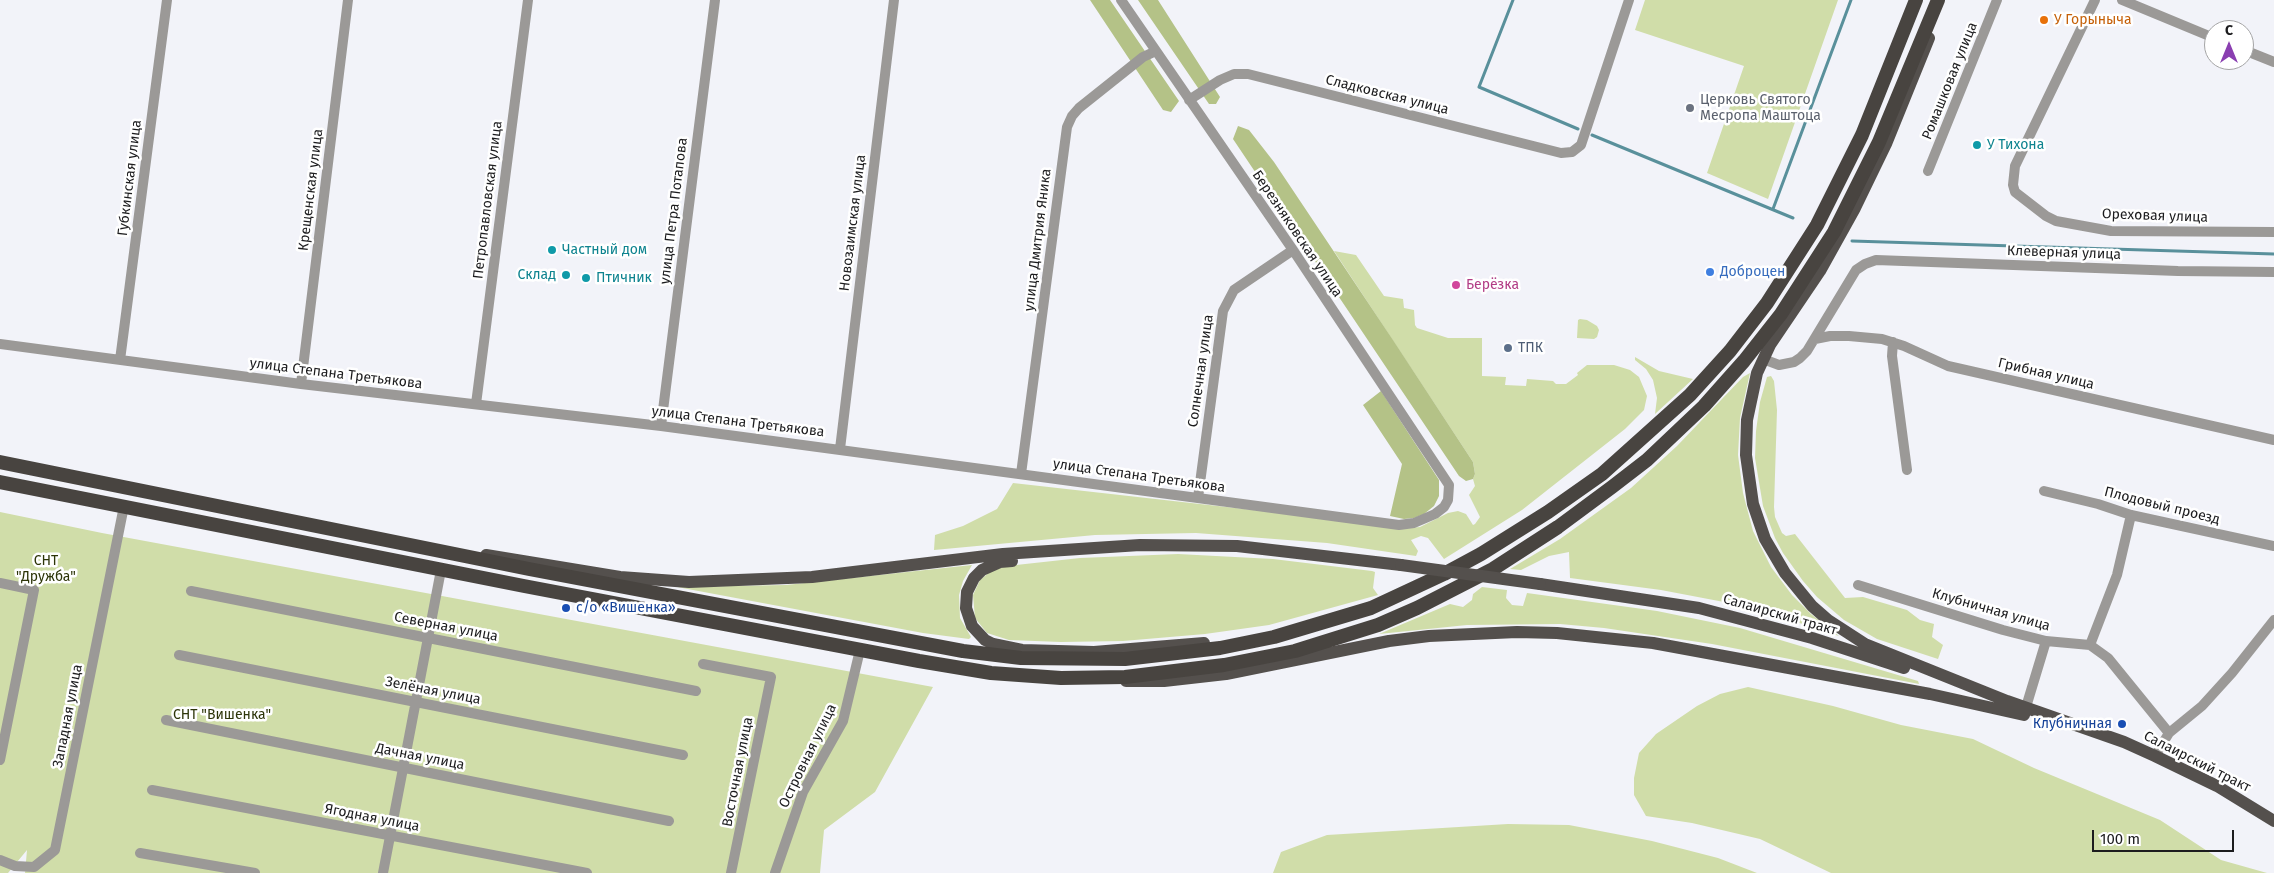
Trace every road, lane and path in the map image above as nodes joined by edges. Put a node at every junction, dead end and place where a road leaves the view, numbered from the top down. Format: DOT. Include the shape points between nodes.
graph roads {
  1 [pos="167,0"];
  2 [pos="348,0"];
  3 [pos="528,0"];
  4 [pos="715,0"];
  5 [pos="894,0"];
  6 [pos="1121,0"];
  7 [pos="1629,0"];
  8 [pos="1916,0"];
  9 [pos="1938,0"];
  10 [pos="1942,0"];
  11 [pos="1997,0"];
  12 [pos="2094,0"];
  13 [pos="2122,0"];
  14 [pos="2204,34"];
  15 [pos="1156,51"];
  16 [pos="2254,54"];
  17 [pos="2274,62"];
  18 [pos="1190,100"];
  19 [pos="1928,172"];
  20 [pos="2274,232"];
  21 [pos="1293,250"];
  22 [pos="2274,272"];
  23 [pos="1814,339"];
  24 [pos="1893,342"];
  25 [pos="0,344"];
  26 [pos="1763,359"];
  27 [pos="120,360"];
  28 [pos="301,384"];
  29 [pos="476,404"];
  30 [pos="661,426"];
  31 [pos="2274,440"];
  32 [pos="840,449"];
  33 [pos="0,462"];
  34 [pos="1908,470"];
  35 [pos="57,473"];
  36 [pos="1021,474"];
  37 [pos="0,482"];
  38 [pos="1449,484"];
  39 [pos="2044,491"];
  40 [pos="53,492"];
  41 [pos="1198,498"];
  42 [pos="124,506"];
  43 [pos="2131,515"];
  44 [pos="397,543"];
  45 [pos="1115,546"];
  46 [pos="2274,546"];
  47 [pos="441,570"];
  48 [pos="0,583"];
  49 [pos="1858,585"];
  50 [pos="191,591"];
  51 [pos="2274,620"];
  52 [pos="1274,637"];
  53 [pos="428,638"];
  54 [pos="2046,641"];
  55 [pos="2090,645"];
  56 [pos="860,650"];
  57 [pos="179,655"];
  58 [pos="703,664"];
  59 [pos="1061,678"];
  60 [pos="696,691"];
  61 [pos="2007,701"];
  62 [pos="416,702"];
  63 [pos="2026,707"];
  64 [pos="166,720"];
  65 [pos="2169,733"];
  66 [pos="2104,735"];
  67 [pos="683,755"];
  68 [pos="2155,756"];
  69 [pos="0,760"];
  70 [pos="403,768"];
  71 [pos="152,790"];
  72 [pos="669,821"];
  73 [pos="2274,821"];
  74 [pos="390,836"];
  75 [pos="140,852"];
  76 [pos="0,860"];
  77 [pos="12,870"];
  78 [pos="255,873"];
  79 [pos="383,873"];
  80 [pos="587,873"];
  81 [pos="731,873"];
  82 [pos="775,873"];
  1 -- 27 [label="street, Губкинская улица"];
  2 -- 28 [label="street, Крещенская улица"];
  3 -- 29 [label="street, Петропавловская улица"];
  4 -- 30 [label="street, улица Петра Потапова"];
  5 -- 32 [label="street, Новозаимская улица"];
  6 -- 15 [label="street, Березняковская улица"];
  7 -- 18 [label="street, Сладковская улица" via="1581,145 1572,152 1561,152 1248,74 1234,74 1220,80"];
  8 -- 52 [label="highway" via="1862,134 1817,225 1781,284 1690,395 1602,474 1481,554 1371,608"];
  9 -- 59 [label="highway" via="1863,176 1834,232 1796,293 1744,361 1704,406 1647,460 1558,527 1493,569 1378,625 1295,651 1250,661 1134,676"];
  10 -- 26 [label="main road" via="1923,55 1870,179 1820,271"];
  11 -- 19 [label="street, Ромашковая улица"];
  12 -- 20 [label="street, Ореховая улица" via="2015,166 2015,192 2056,220 2111,230"];
  13 -- 14 [label="street"];
  15 -- 18 [label="street, Березняковская улица"];
  15 -- 36 [label="street, улица Дмитрия Яника" via="1143,57 1079,108 1067,127"];
  16 -- 17 [label="street"];
  18 -- 21 [label="street, Березняковская улица"];
  21 -- 38 [label="street, Березняковская улица"];
  21 -- 41 [label="street, Солнечная улица" via="1234,290 1223,311"];
  22 -- 23 [label="street, Клеверная улица" via="1876,260 1856,270"];
  23 -- 24 [label="street, Грибная улица" via="1849,336"];
  23 -- 26 [label="street" via="1807,351 1794,362 1779,365"];
  24 -- 31 [label="street, Грибная улица" via="1948,366"];
  24 -- 34 [label="street" via="1892,356"];
  25 -- 27 [label="street, улица Степана Третьякова"];
  26 -- 61 [label="main road" via="1753,387 1747,420 1747,473 1757,520 1773,556 1785,573 1812,606 1866,644"];
  27 -- 28 [label="street, улица Степана Третьякова"];
  28 -- 29 [label="street, улица Степана Третьякова"];
  29 -- 30 [label="street, улица Степана Третьякова"];
  30 -- 32 [label="street, улица Степана Третьякова"];
  32 -- 36 [label="street, улица Степана Третьякова"];
  33 -- 35 [label="highway"];
  35 -- 40 [label="highway"];
  35 -- 44 [label="highway"];
  36 -- 41 [label="street, улица Степана Третьякова"];
  37 -- 40 [label="highway"];
  38 -- 41 [label="street, улица Степана Третьякова" via="1450,493 1444,507 1423,520 1406,524"];
  39 -- 43 [label="street, Плодовый проезд"];
  40 -- 42 [label="highway"];
  42 -- 47 [label="highway"];
  42 -- 77 [label="street, Западная улица" via="55,850 34,867"];
  43 -- 46 [label="street, Плодовый проезд"];
  43 -- 55 [label="street" via="2117,575"];
  44 -- 45 [label="main road" via="620,577 689,582 812,577 1003,554"];
  44 -- 52 [label="highway" via="862,633 993,655 1060,660 1125,659 1220,648"];
  45 -- 52 [label="main road" via="990,565 974,578 967,592 966,608 972,626 985,640 1000,646 1062,652 1124,651"];
  45 -- 61 [label="main road, Салаирский тракт, bridge" via="1237,546 1654,600 1743,618"];
  47 -- 53 [label="street"];
  47 -- 56 [label="highway"];
  48 -- 69 [label="street" via="34,590"];
  49 -- 54 [label="street, Клубничная улица"];
  50 -- 53 [label="street, Северная улица"];
  51 -- 65 [label="street" via="2202,706"];
  53 -- 60 [label="street, Северная улица"];
  53 -- 62 [label="street"];
  54 -- 55 [label="street, Клубничная улица"];
  54 -- 63 [label="street"];
  55 -- 65 [label="street" via="2108,658"];
  56 -- 59 [label="highway" via="991,673"];
  56 -- 82 [label="street, Островная улица" via="843,721 803,792"];
  57 -- 62 [label="street, Зелёная улица"];
  58 -- 81 [label="street, Восточная улица" via="771,677"];
  59 -- 66 [label="main road" via="1164,681 1226,674 1429,636 1557,633 1653,643 1828,674 1992,707"];
  61 -- 63 [label="main road"];
  62 -- 67 [label="street, Зелёная улица"];
  62 -- 70 [label="street"];
  63 -- 66 [label="main road"];
  64 -- 70 [label="street, Дачная улица"];
  65 -- 68 [label="street"];
  66 -- 68 [label="main road, Салаирский тракт"];
  68 -- 73 [label="main road, Салаирский тракт" via="2217,786"];
  70 -- 72 [label="street, Дачная улица"];
  70 -- 74 [label="street"];
  71 -- 74 [label="street, Ягодная улица"];
  74 -- 79 [label="street"];
  74 -- 80 [label="street, Ягодная улица"];
  75 -- 78 [label="street"];
  76 -- 77 [label="street"];
}
